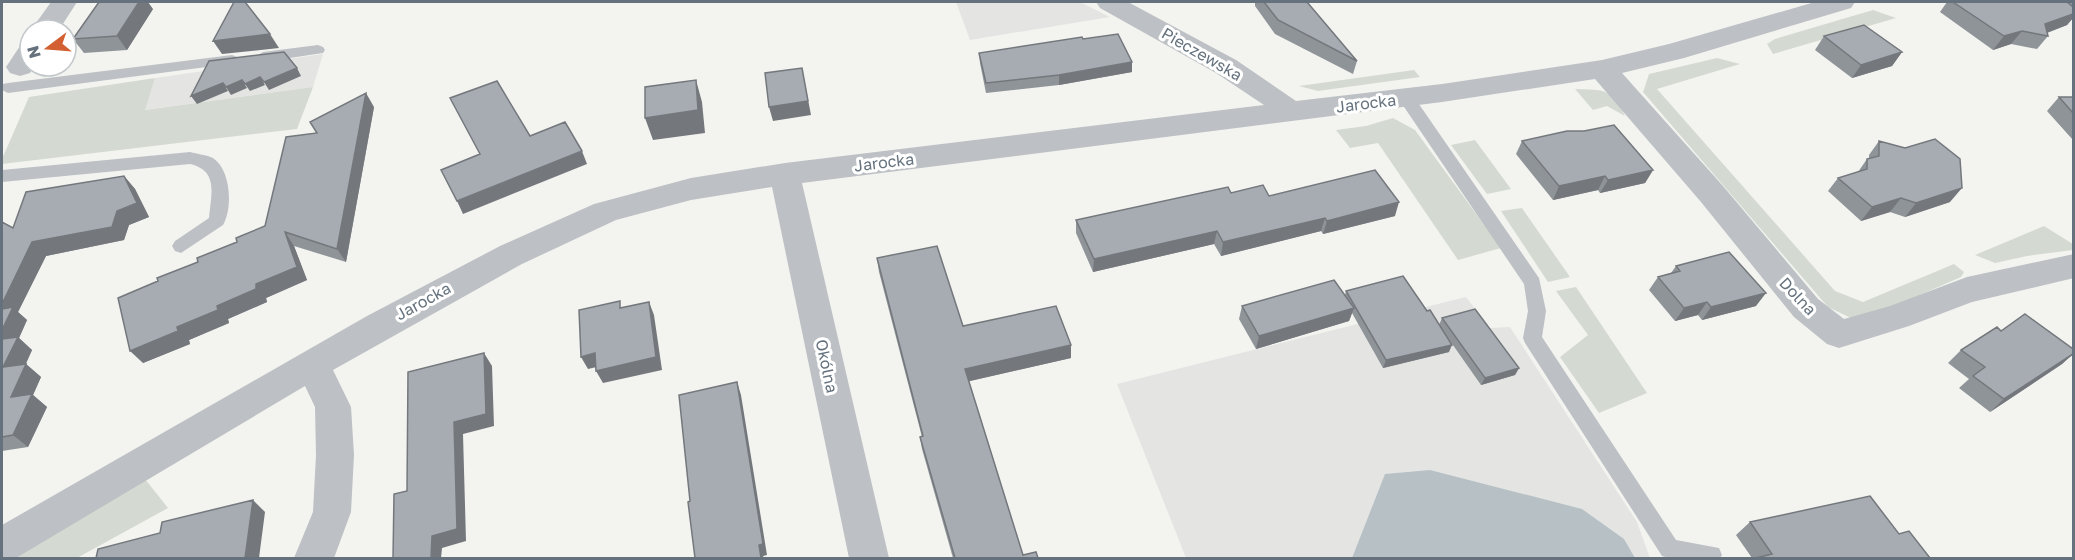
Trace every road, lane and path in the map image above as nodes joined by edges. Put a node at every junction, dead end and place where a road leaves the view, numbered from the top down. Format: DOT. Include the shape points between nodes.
graph roads {
  1 [pos="64,2"];
  2 [pos="1109,2"];
  3 [pos="1842,2"];
  4 [pos="53,18"];
  5 [pos="318,50"];
  6 [pos="1602,69"];
  7 [pos="15,76"];
  8 [pos="1406,98"];
  9 [pos="1291,112"];
  10 [pos="785,174"];
  11 [pos="2,176"];
  12 [pos="181,246"];
  13 [pos="2073,266"];
  14 [pos="313,365"];
  15 [pos="2,545"];
  16 [pos="1711,555"];
  17 [pos="314,558"];
  18 [pos="869,558"];
  1 -- 4 [label="street"];
  2 -- 9 [label="street, Pieczewska" via="1202,53"];
  3 -- 6 [label="street, Jarocka"];
  5 -- 7 [label="lane"];
  6 -- 8 [label="street, Jarocka"];
  6 -- 13 [label="street, Dolna" via="1806,308 1839,334 1967,290"];
  8 -- 9 [label="street, Jarocka"];
  8 -- 16 [label="lane" via="1533,283 1537,311 1532,338 1670,549"];
  9 -- 10 [label="street, Jarocka"];
  10 -- 14 [label="street, Jarocka" via="652,198 579,223 452,285"];
  10 -- 18 [label="street, Okólna"];
  11 -- 12 [label="lane" via="190,158 207,162 219,172 217,220"];
  14 -- 15 [label="street, Jarocka"];
  14 -- 17 [label="street" via="333,406 334,454 332,512"];
}
